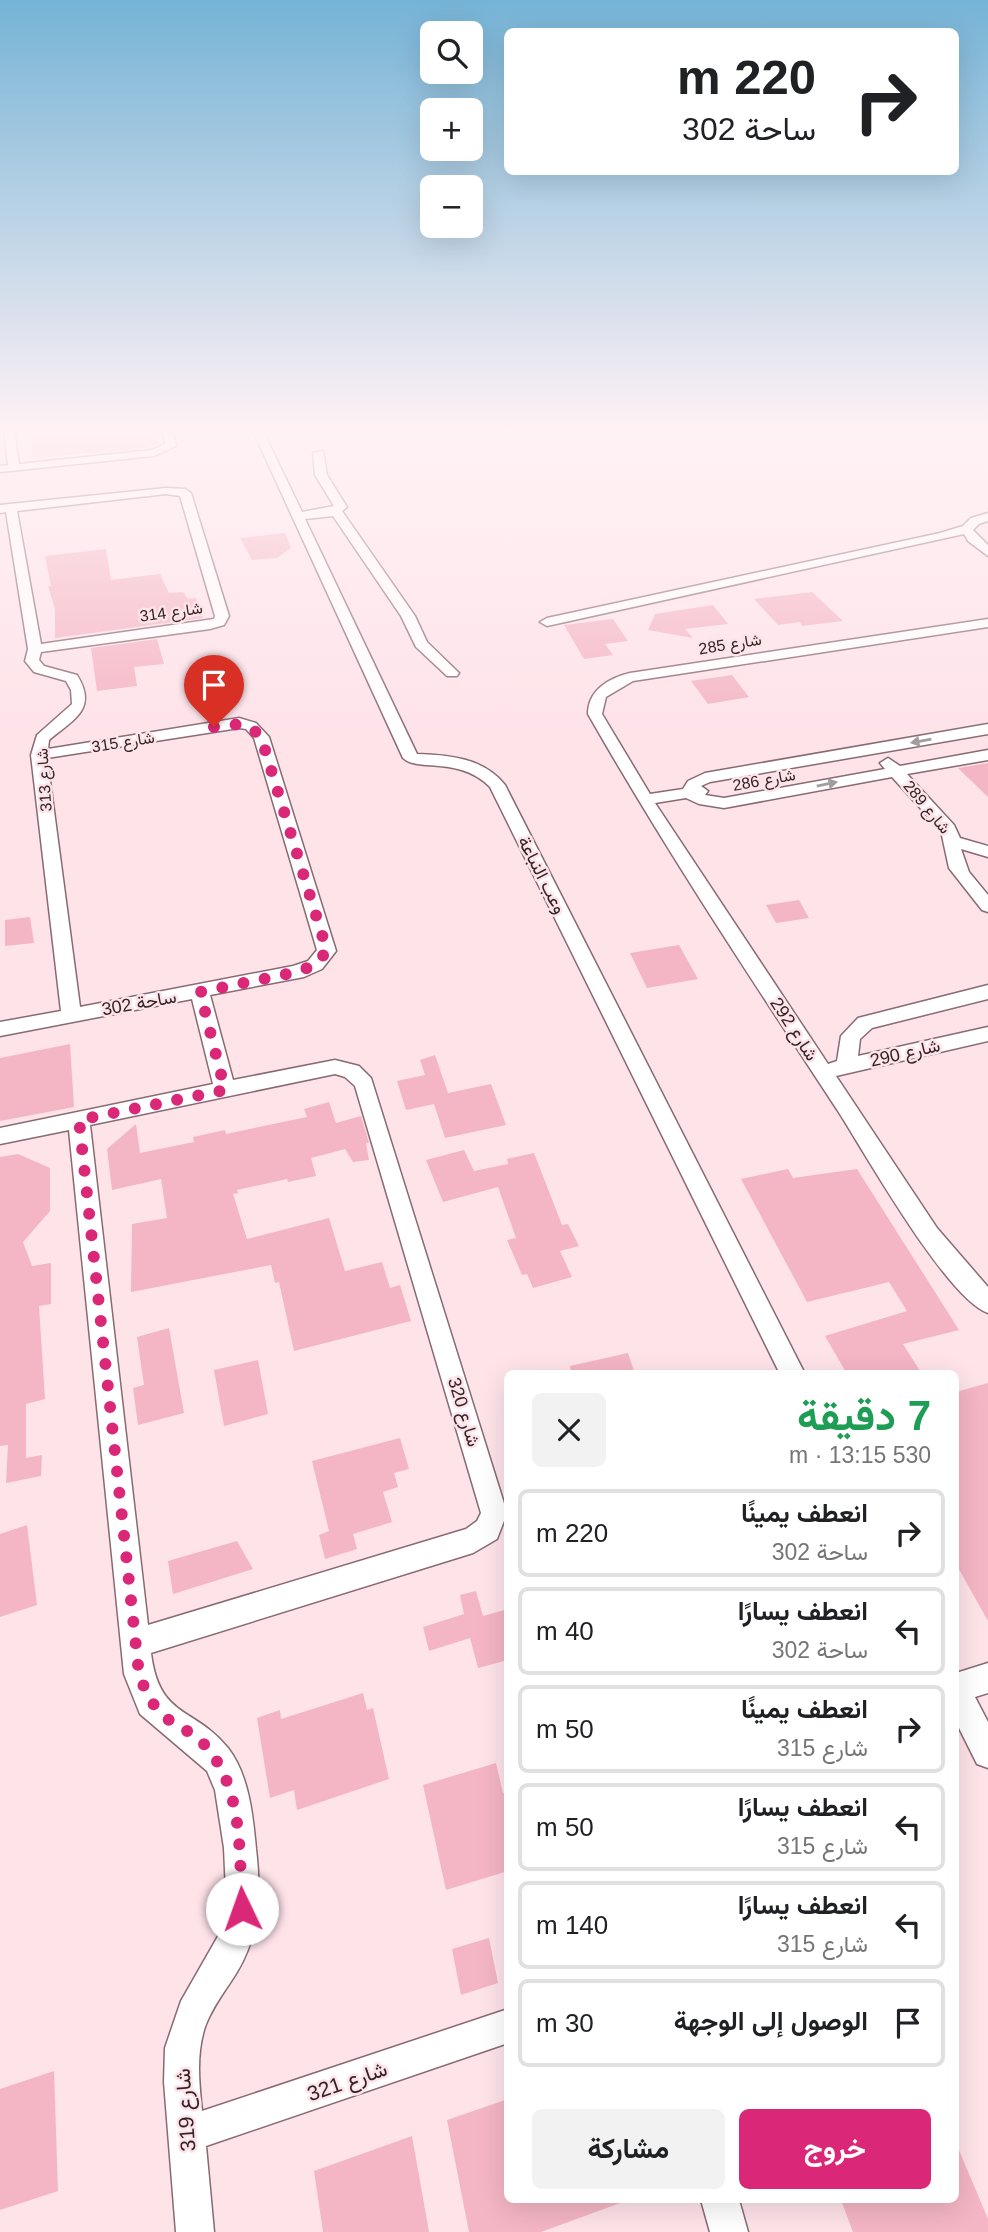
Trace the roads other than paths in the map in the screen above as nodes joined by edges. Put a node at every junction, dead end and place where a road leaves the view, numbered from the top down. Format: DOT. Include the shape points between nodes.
graph roads {
  1 [pos="11,533"];
  2 [pos="197,533"];
  3 [pos="306,533"];
  4 [pos="351,533"];
  5 [pos="948,533"];
  6 [pos="969,533"];
  7 [pos="988,552"];
  8 [pos="547,622"];
  9 [pos="988,623"];
  10 [pos="35,649"];
  11 [pos="452,673"];
  12 [pos="988,729"];
  13 [pos="39,755"];
  14 [pos="988,755"];
  15 [pos="885,760"];
  16 [pos="689,793"];
  17 [pos="643,800"];
  18 [pos="952,841"];
  19 [pos="988,852"];
  20 [pos="988,906"];
  21 [pos="200,992"];
  22 [pos="988,992"];
  23 [pos="71,1016"];
  24 [pos="0,1029"];
  25 [pos="988,1034"];
  26 [pos="846,1066"];
  27 [pos="822,1072"];
  28 [pos="225,1090"];
  29 [pos="79,1120"];
  30 [pos="0,1136"];
  31 [pos="988,1303"];
  32 [pos="791,1370"];
  33 [pos="138,1643"];
  34 [pos="988,1678"];
  35 [pos="959,1689"];
  36 [pos="959,1696"];
  37 [pos="988,1753"];
  38 [pos="504,2027"];
  39 [pos="186,2135"];
  40 [pos="721,2203"];
  41 [pos="195,2232"];
  42 [pos="729,2232"];
  1 -- 10 [label="street, شارع 313"];
  2 -- 10 [label="street, شارع 314" via="222,616 219,622"];
  3 -- 32 [label="street, وعب النباعة" via="411,758 470,766 497,785"];
  4 -- 11 [label="street" via="408,616 421,644"];
  5 -- 8 [label="street"];
  6 -- 7 [label="street"];
  9 -- 17 [label="street, شارع 285" via="630,677 615,683 596,700 595,714"];
  10 -- 13 [label="street, شارع 313" via="34,666 72,678 79,704 42,738"];
  12 -- 15 [label="street, one-way"];
  13 -- 21 [label="street, شارع 315" via="239,723 251,726 261,737 327,951 315,965 297,972"];
  13 -- 23 [label="street, شارع 313"];
  14 -- 15 [label="street"];
  15 -- 16 [label="street" via="724,803"];
  15 -- 16 [label="street" via="705,778"];
  15 -- 18 [label="street, شارع 289" via="948,829"];
  16 -- 17 [label="street"];
  17 -- 27 [label="street, شارع 292"];
  18 -- 19 [label="street"];
  18 -- 20 [label="street, شارع 289" via="957,869"];
  21 -- 23 [label="street, ساحة 302"];
  21 -- 28 [label="street, ساحة 302"];
  22 -- 26 [label="street" via="865,1023 851,1036"];
  23 -- 24 [label="street, ساحة 302"];
  25 -- 26 [label="street, شارع 290"];
  26 -- 27 [label="street, شارع 290"];
  27 -- 31 [label="street, شارع 292" via="946,1257"];
  28 -- 29 [label="street"];
  28 -- 33 [label="street, شارع 320" via="335,1067 352,1071 364,1083 494,1513 487,1530 472,1541"];
  29 -- 30 [label="street"];
  29 -- 33 [label="street, شارع 319"];
  33 -- 39 [label="street, شارع 319" via="139,1674 149,1701 167,1720 199,1738 219,1761 231,1788 239,1844 242,1909 233,1945 185,2034 180,2066"];
  34 -- 35 [label="street"];
  36 -- 37 [label="street"];
  38 -- 39 [label="street, شارع 321"];
  39 -- 41 [label="street, شارع 319"];
  40 -- 42 [label="street"];
}
